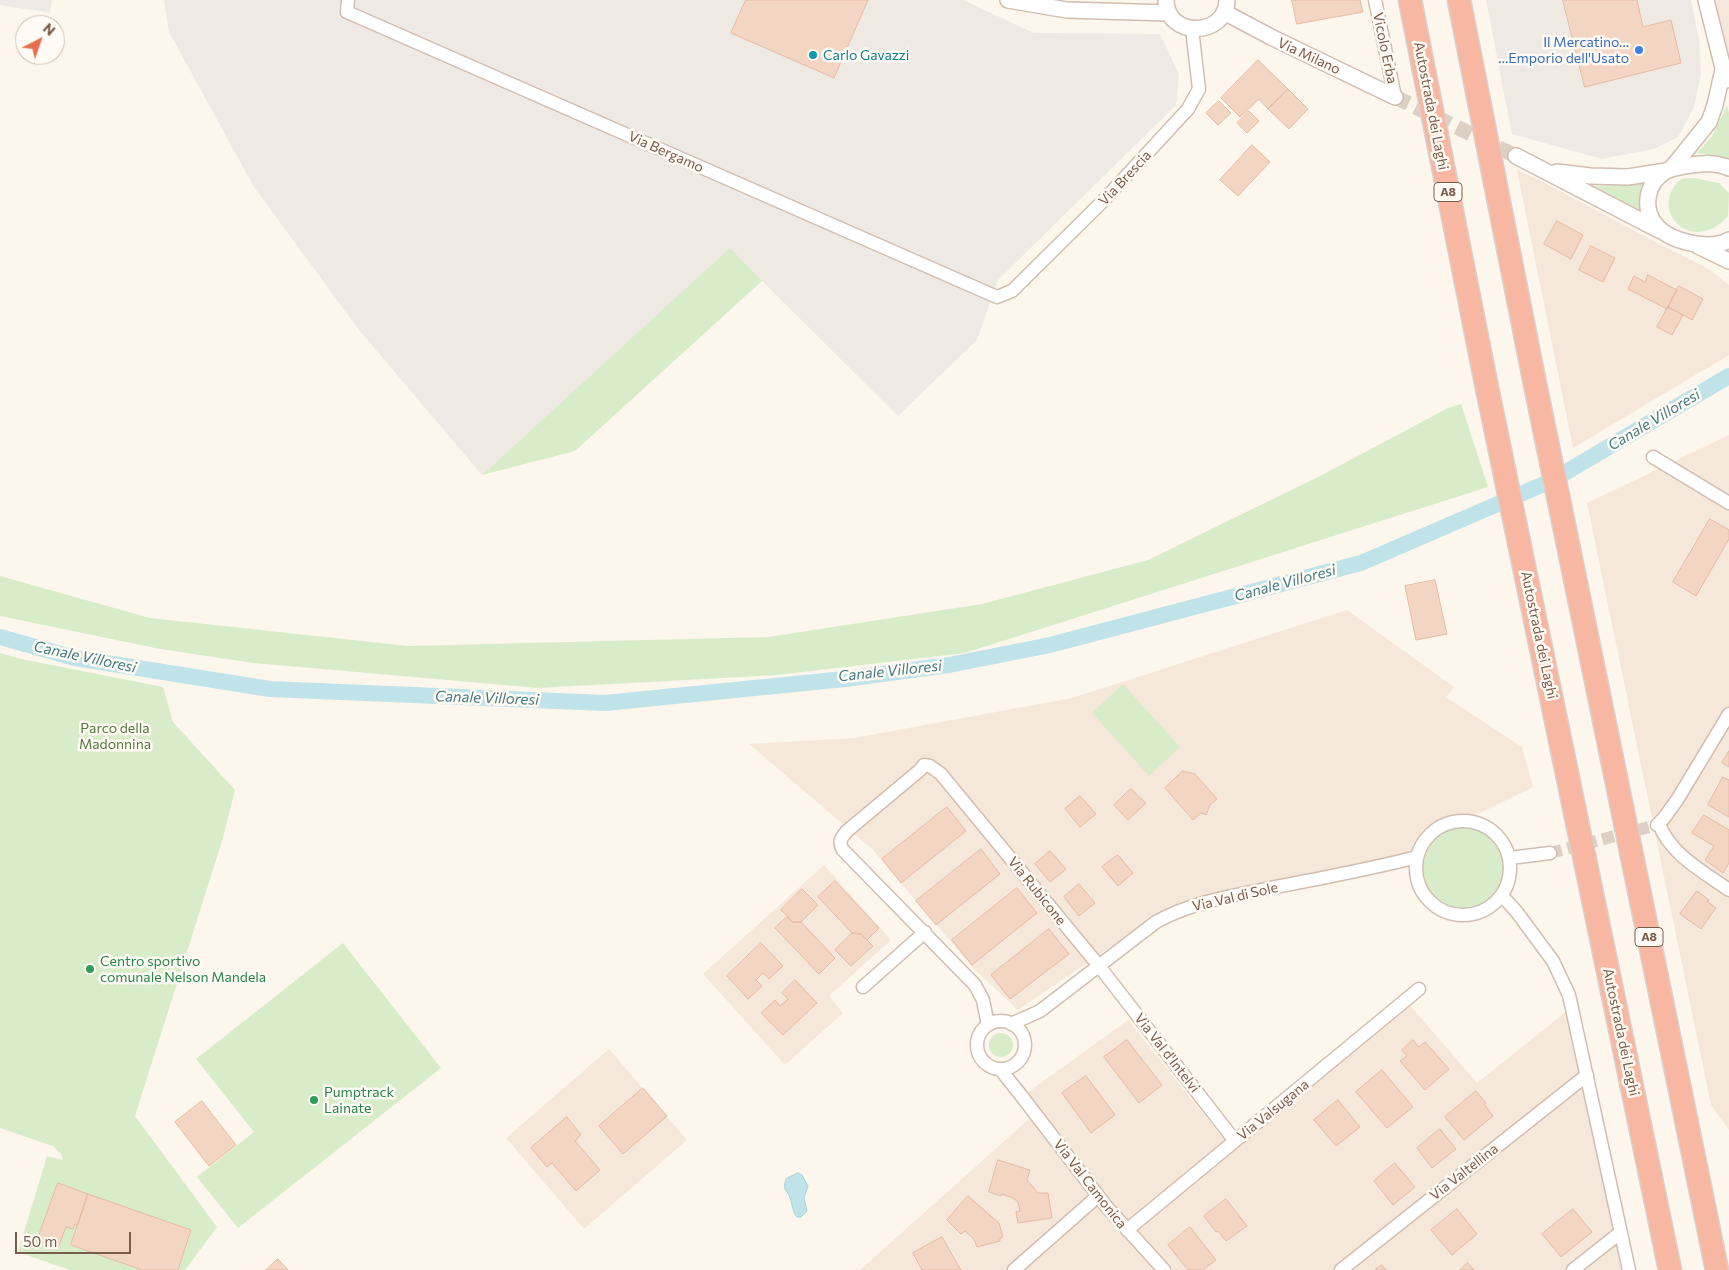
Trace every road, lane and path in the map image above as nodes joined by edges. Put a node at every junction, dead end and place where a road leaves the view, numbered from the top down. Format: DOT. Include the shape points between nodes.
graph roads {
  1 [pos="348,0"];
  2 [pos="1008,0"];
  3 [pos="1375,0"];
  4 [pos="1410,0"];
  5 [pos="1459,0"];
  6 [pos="1706,0"];
  7 [pos="1167,6"];
  8 [pos="1226,6"];
  9 [pos="1192,30"];
  10 [pos="1723,70"];
  11 [pos="1729,89"];
  12 [pos="1395,97"];
  13 [pos="1516,156"];
  14 [pos="1729,168"];
  15 [pos="1669,170"];
  16 [pos="1546,171"];
  17 [pos="1663,232"];
  18 [pos="1729,240"];
  19 [pos="1695,244"];
  20 [pos="1727,262"];
  21 [pos="997,298"];
  22 [pos="1653,458"];
  23 [pos="1729,503"];
  24 [pos="1729,714"];
  25 [pos="1550,852"];
  26 [pos="1417,857"];
  27 [pos="1510,858"];
  28 [pos="1386,865"];
  29 [pos="1416,874"];
  30 [pos="1729,890"];
  31 [pos="1502,896"];
  32 [pos="925,932"];
  33 [pos="1099,966"];
  34 [pos="863,987"];
  35 [pos="1419,989"];
  36 [pos="983,1000"];
  37 [pos="1040,1011"];
  38 [pos="1008,1023"];
  39 [pos="988,1025"];
  40 [pos="1023,1035"];
  41 [pos="1016,1064"];
  42 [pos="1000,1070"];
  43 [pos="1587,1075"];
  44 [pos="1020,1094"];
  45 [pos="1235,1141"];
  46 [pos="1098,1196"];
  47 [pos="1126,1230"];
  48 [pos="1621,1232"];
  49 [pos="1014,1270"];
  50 [pos="1164,1270"];
  51 [pos="1341,1270"];
  52 [pos="1573,1270"];
  53 [pos="1629,1270"];
  54 [pos="1670,1270"];
  55 [pos="1717,1270"];
  1 -- 21 [label="street, Via Bergamo" via="346,12"];
  2 -- 7 [label="street" via="1067,10"];
  3 -- 12 [label="street, Vicolo Erba"];
  4 -- 54 [label="highway, Autostrada dei Laghi / A8"];
  5 -- 55 [label="highway, A8"];
  6 -- 10 [label="street"];
  7 -- 9 [label="street" via="1174,21"];
  8 -- 9 [label="street" via="1214,24"];
  8 -- 12 [label="street, Via Milano" via="1271,37"];
  9 -- 21 [label="street, Via Brescia" via="1199,89 1188,109 1105,199 1012,291"];
  10 -- 11 [label="street"];
  10 -- 15 [label="street" via="1709,122"];
  13 -- 16 [label="street"];
  14 -- 15 [label="street" via="1712,162"];
  15 -- 16 [label="street" via="1628,177"];
  15 -- 17 [label="street" via="1651,186 1648,203 1651,218"];
  16 -- 17 [label="street"];
  17 -- 19 [label="street"];
  18 -- 19 [label="street"];
  19 -- 20 [label="street"];
  22 -- 23 [label="street"];
  24 -- 30 [label="street" via="1677,800 1658,824 1668,842"];
  25 -- 27 [label="street"];
  26 -- 27 [label="street" via="1422,844 1443,825 1471,821 1496,834"];
  26 -- 28 [label="street, Via Val di Sole"];
  26 -- 29 [label="street"];
  27 -- 31 [label="street" via="1510,878"];
  28 -- 29 [label="street, Via Val di Sole"];
  28 -- 33 [label="street, Via Val di Sole" via="1206,902 1171,913"];
  29 -- 31 [label="street" via="1419,886 1430,902 1458,916 1483,912"];
  31 -- 43 [label="street" via="1553,961 1570,995"];
  32 -- 33 [label="street, Via Rubicone" via="843,850 840,843 847,831 924,765 941,774"];
  32 -- 34 [label="street"];
  32 -- 36 [label="street" via="972,981"];
  33 -- 37 [label="street"];
  33 -- 45 [label="street, Via Val d'Intelvi"];
  35 -- 45 [label="street, Via Valsugana"];
  36 -- 38 [label="street"];
  36 -- 39 [label="street"];
  37 -- 38 [label="street"];
  37 -- 40 [label="street"];
  38 -- 39 [label="street"];
  38 -- 40 [label="street"];
  39 -- 42 [label="street" via="978,1036 977,1052 986,1064"];
  40 -- 41 [label="street" via="1023,1054"];
  41 -- 42 [label="street"];
  41 -- 44 [label="street, Via Val Camonica"];
  42 -- 44 [label="street, Via Val Camonica"];
  43 -- 48 [label="street"];
  43 -- 51 [label="street, Via Valtellina"];
  44 -- 46 [label="street, Via Val Camonica"];
  45 -- 47 [label="street, Via Valsugana"];
  46 -- 47 [label="street, Via Val Camonica"];
  46 -- 49 [label="street"];
  47 -- 50 [label="street, Via Val Camonica"];
  48 -- 52 [label="street"];
  48 -- 53 [label="street"];
}
